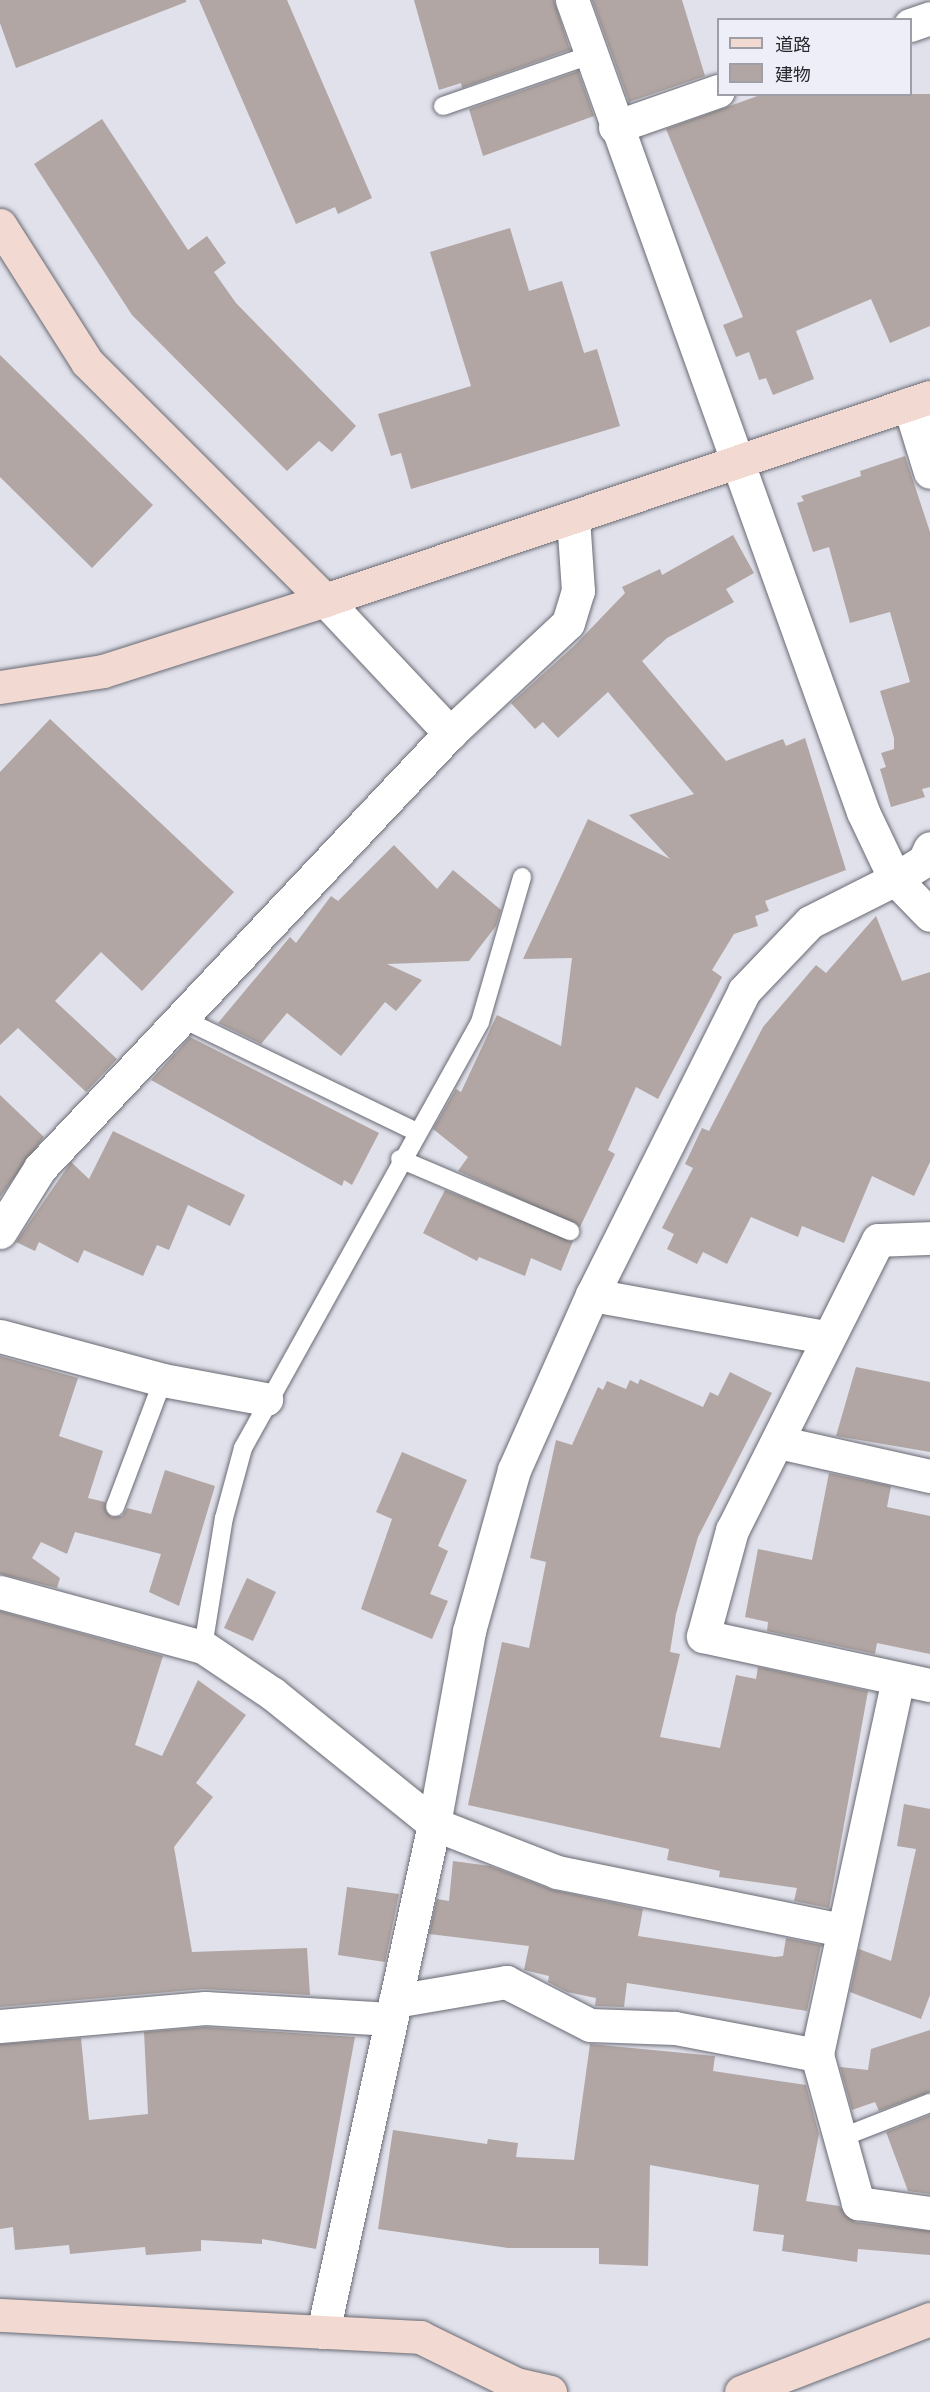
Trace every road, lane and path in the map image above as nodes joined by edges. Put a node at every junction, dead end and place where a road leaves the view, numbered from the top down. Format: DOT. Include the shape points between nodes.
graph roads {
  1 [pos="572,0"];
  2 [pos="930,18"];
  3 [pos="912,24"];
  4 [pos="590,55"];
  5 [pos="717,91"];
  6 [pos="443,106"];
  7 [pos="615,127"];
  8 [pos="0,225"];
  9 [pos="920,400"];
  10 [pos="737,462"];
  11 [pos="930,472"];
  12 [pos="573,517"];
  13 [pos="325,600"];
  14 [pos="0,687"];
  15 [pos="450,733"];
  16 [pos="930,848"];
  17 [pos="522,877"];
  18 [pos="895,879"];
  19 [pos="930,915"];
  20 [pos="181,1018"];
  21 [pos="415,1131"];
  22 [pos="400,1159"];
  23 [pos="570,1231"];
  24 [pos="0,1232"];
  25 [pos="930,1238"];
  26 [pos="591,1295"];
  27 [pos="0,1336"];
  28 [pos="825,1337"];
  29 [pos="163,1380"];
  30 [pos="266,1400"];
  31 [pos="778,1442"];
  32 [pos="930,1476"];
  33 [pos="115,1507"];
  34 [pos="0,1592"];
  35 [pos="203,1647"];
  36 [pos="898,1679"];
  37 [pos="930,1685"];
  38 [pos="434,1824"];
  39 [pos="841,1930"];
  40 [pos="393,2010"];
  41 [pos="0,2026"];
  42 [pos="817,2055"];
  43 [pos="930,2103"];
  44 [pos="840,2138"];
  45 [pos="930,2213"];
  46 [pos="0,2315"];
  47 [pos="930,2319"];
  48 [pos="323,2332"];
  49 [pos="542,2391"];
  50 [pos="741,2392"];
  1 -- 4 [label="street"];
  2 -- 3 [label="street"];
  4 -- 6 [label="lane"];
  4 -- 7 [label="street"];
  5 -- 7 [label="street"];
  7 -- 10 [label="street"];
  8 -- 13 [label="street" via="94,369"];
  9 -- 10 [label="street"];
  9 -- 11 [label="street"];
  10 -- 12 [label="street"];
  10 -- 18 [label="street" via="863,812"];
  12 -- 13 [label="street"];
  12 -- 15 [label="street" via="578,591 568,622"];
  13 -- 14 [label="street" via="103,671"];
  13 -- 15 [label="street"];
  15 -- 20 [label="street"];
  16 -- 18 [label="street" via="924,861"];
  17 -- 21 [label="lane" via="480,1022"];
  18 -- 19 [label="street"];
  18 -- 26 [label="street" via="810,922 744,991"];
  20 -- 21 [label="lane"];
  20 -- 24 [label="street" via="40,1168"];
  21 -- 22 [label="lane"];
  22 -- 23 [label="lane"];
  22 -- 30 [label="lane"];
  25 -- 28 [label="street" via="878,1240"];
  26 -- 28 [label="street"];
  26 -- 38 [label="street" via="514,1470 470,1631"];
  27 -- 29 [label="street"];
  28 -- 31 [label="street"];
  29 -- 30 [label="street"];
  29 -- 33 [label="lane"];
  30 -- 35 [label="lane" via="243,1448 224,1518"];
  31 -- 32 [label="street"];
  31 -- 36 [label="street" via="732,1530 703,1636"];
  34 -- 35 [label="street"];
  35 -- 38 [label="street" via="273,1694"];
  36 -- 37 [label="street"];
  36 -- 39 [label="street"];
  38 -- 39 [label="street" via="557,1872"];
  38 -- 40 [label="street"];
  39 -- 42 [label="street"];
  40 -- 41 [label="street" via="205,2008"];
  40 -- 42 [label="street" via="507,1982 590,2025 675,2028"];
  40 -- 48 [label="street"];
  42 -- 44 [label="street"];
  43 -- 44 [label="lane"];
  44 -- 45 [label="street" via="858,2203"];
  46 -- 48 [label="street"];
  47 -- 50 [label="street"];
  48 -- 49 [label="street" via="420,2337"];
}
